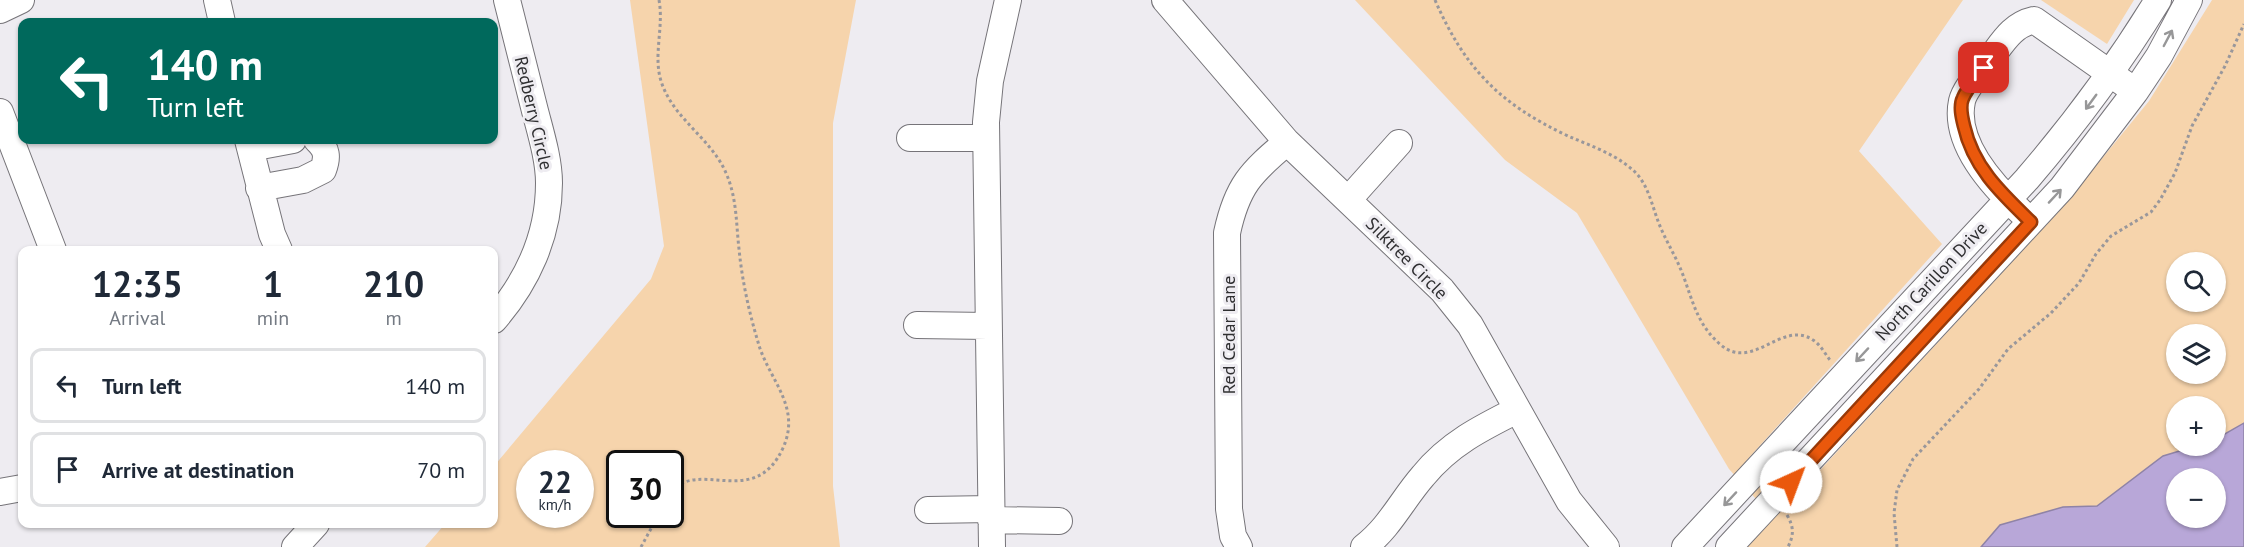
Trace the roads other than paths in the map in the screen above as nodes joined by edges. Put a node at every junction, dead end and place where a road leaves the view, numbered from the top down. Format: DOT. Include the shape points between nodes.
graph roads {
  1 [pos="21,0"];
  2 [pos="217,0"];
  3 [pos="507,0"];
  4 [pos="1008,0"];
  5 [pos="1165,0"];
  6 [pos="2158,0"];
  7 [pos="2189,0"];
  8 [pos="0,10"];
  9 [pos="221,18"];
  10 [pos="2112,73"];
  11 [pos="2135,92"];
  12 [pos="0,112"];
  13 [pos="910,138"];
  14 [pos="986,138"];
  15 [pos="1287,142"];
  16 [pos="1399,143"];
  17 [pos="249,144"];
  18 [pos="322,144"];
  19 [pos="260,188"];
  20 [pos="1347,200"];
  21 [pos="2008,200"];
  22 [pos="2031,222"];
  23 [pos="52,246"];
  24 [pos="277,246"];
  25 [pos="498,315"];
  26 [pos="917,325"];
  27 [pos="988,326"];
  28 [pos="1517,410"];
  29 [pos="18,489"];
  30 [pos="0,492"];
  31 [pos="928,510"];
  32 [pos="991,515"];
  33 [pos="1059,521"];
  34 [pos="992,547"];
  35 [pos="1239,547"];
  36 [pos="1364,547"];
  37 [pos="1606,547"];
  38 [pos="1685,547"];
  39 [pos="1729,547"];
  1 -- 8 [label="street"];
  2 -- 9 [label="street"];
  3 -- 25 [label="street, Redberry Circle" via="543,142 549,183 544,225 533,261 514,296"];
  4 -- 14 [label="street" via="990,81"];
  5 -- 15 [label="street, Silktree Circle"];
  6 -- 10 [label="street, North Carillon Drive"];
  11 -- 7 [label="street, North Carillon Drive, one-way"];
  10 -- 11 [label="street"];
  10 -- 21 [label="street, North Carillon Drive, one-way" via="2078,121"];
  10 -- 21 [label="street" via="2034,20 2020,23 2006,37 1962,99 1962,116 1974,158"];
  22 -- 11 [label="street, North Carillon Drive, one-way"];
  12 -- 23 [label="street"];
  13 -- 14 [label="street"];
  14 -- 27 [label="street"];
  15 -- 20 [label="street, Silktree Circle"];
  15 -- 35 [label="street, Red Cedar Lane" via="1255,169 1241,190 1227,233 1229,509 1233,536"];
  16 -- 20 [label="street"];
  17 -- 19 [label="street"];
  18 -- 19 [label="street" via="327,160 323,170 303,180"];
  19 -- 24 [label="street"];
  20 -- 28 [label="street, Silktree Circle" via="1442,290 1470,325"];
  21 -- 22 [label="street"];
  21 -- 38 [label="street, North Carillon Drive, one-way"];
  22 -- 39 [label="street, North Carillon Drive"];
  26 -- 27 [label="street"];
  27 -- 32 [label="street"];
  28 -- 36 [label="street" via="1470,433 1442,455 1421,477 1393,519"];
  28 -- 37 [label="street, Silktree Circle" via="1569,501"];
  29 -- 30 [label="street"];
  31 -- 32 [label="street"];
  32 -- 33 [label="street"];
  32 -- 34 [label="street"];
}
